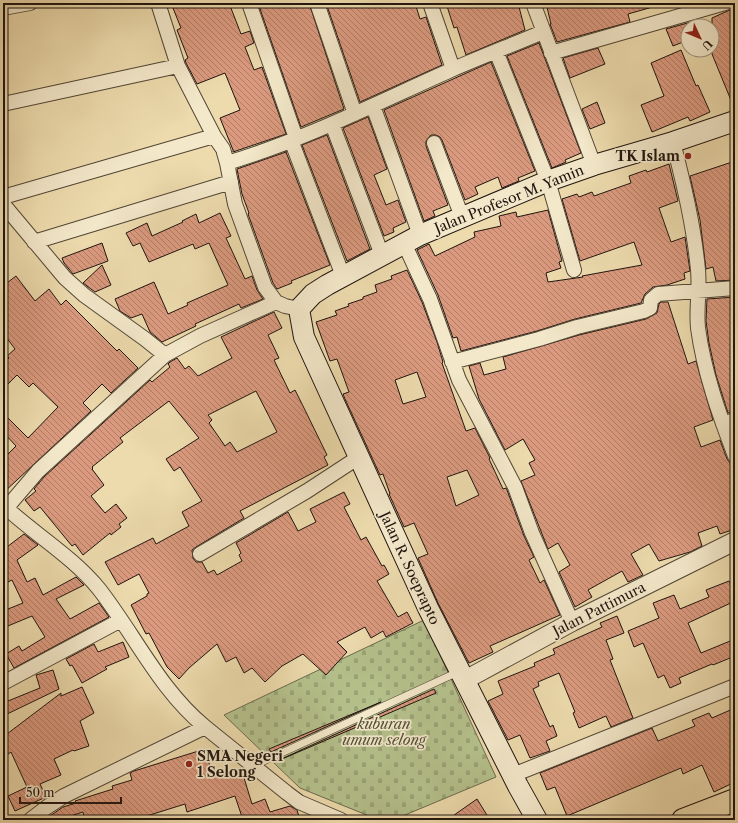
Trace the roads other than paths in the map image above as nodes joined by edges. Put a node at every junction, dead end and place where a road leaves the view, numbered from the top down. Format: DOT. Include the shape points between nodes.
graph roads {
  1 [pos="30,3"];
  2 [pos="158,3"];
  3 [pos="249,3"];
  4 [pos="317,3"];
  5 [pos="430,3"];
  6 [pos="533,3"];
  7 [pos="724,3"];
  8 [pos="3,8"];
  9 [pos="543,32"];
  10 [pos="496,51"];
  11 [pos="551,53"];
  12 [pos="178,66"];
  13 [pos="453,69"];
  14 [pos="3,104"];
  15 [pos="373,106"];
  16 [pos="355,114"];
  17 [pos="735,121"];
  18 [pos="332,124"];
  19 [pos="214,136"];
  20 [pos="294,139"];
  21 [pos="673,142"];
  22 [pos="434,143"];
  23 [pos="227,163"];
  24 [pos="594,165"];
  25 [pos="548,181"];
  26 [pos="231,182"];
  27 [pos="3,197"];
  28 [pos="3,204"];
  29 [pos="462,217"];
  30 [pos="412,239"];
  31 [pos="34,242"];
  32 [pos="382,255"];
  33 [pos="574,270"];
  34 [pos="343,276"];
  35 [pos="735,288"];
  36 [pos="698,292"];
  37 [pos="276,302"];
  38 [pos="299,309"];
  39 [pos="165,355"];
  40 [pos="452,362"];
  41 [pos="729,422"];
  42 [pos="735,456"];
  43 [pos="359,457"];
  44 [pos="4,508"];
  45 [pos="735,541"];
  46 [pos="200,554"];
  47 [pos="121,620"];
  48 [pos="572,622"];
  49 [pos="462,676"];
  50 [pos="3,684"];
  51 [pos="735,686"];
  52 [pos="205,727"];
  53 [pos="257,763"];
  54 [pos="513,776"];
  55 [pos="735,800"];
  56 [pos="30,820"];
  57 [pos="341,820"];
  58 [pos="537,820"];
  59 [pos="684,820"];
  1 -- 8 [label="street"];
  2 -- 12 [label="street"];
  3 -- 20 [label="street"];
  4 -- 16 [label="street"];
  5 -- 13 [label="street"];
  6 -- 9 [label="street"];
  7 -- 11 [label="street"];
  9 -- 10 [label="street"];
  9 -- 11 [label="street"];
  10 -- 13 [label="street"];
  10 -- 25 [label="street"];
  11 -- 24 [label="street"];
  12 -- 14 [label="street"];
  12 -- 19 [label="street"];
  13 -- 15 [label="street"];
  15 -- 16 [label="street"];
  15 -- 30 [label="street"];
  16 -- 18 [label="street"];
  17 -- 21 [label="main road, Jalan Profesor M. Yamin"];
  18 -- 20 [label="street"];
  18 -- 32 [label="street"];
  19 -- 23 [label="street" via="223,149"];
  19 -- 27 [label="street"];
  20 -- 23 [label="street"];
  20 -- 34 [label="street"];
  21 -- 24 [label="main road, Jalan Profesor M. Yamin"];
  21 -- 36 [label="street" via="692,226"];
  22 -- 29 [label="street"];
  23 -- 26 [label="street"];
  24 -- 25 [label="main road, Jalan Profesor M. Yamin"];
  25 -- 29 [label="main road, Jalan Profesor M. Yamin"];
  25 -- 33 [label="street"];
  26 -- 31 [label="street"];
  26 -- 37 [label="street" via="235,204 265,287"];
  28 -- 31 [label="street"];
  29 -- 30 [label="main road, Jalan Profesor M. Yamin"];
  30 -- 32 [label="main road, Jalan Profesor M. Yamin"];
  30 -- 40 [label="street"];
  31 -- 39 [label="street" via="65,278 84,295"];
  32 -- 34 [label="main road, Jalan Profesor M. Yamin"];
  34 -- 38 [label="main road, Jalan Profesor M. Yamin" via="313,294"];
  35 -- 36 [label="street"];
  36 -- 40 [label="street" via="658,294 651,300 650,308 644,311"];
  36 -- 41 [label="street" via="698,328 708,381"];
  37 -- 38 [label="street"];
  37 -- 39 [label="street" via="200,336"];
  38 -- 43 [label="main road, Jalan R. Soeprapto" via="304,337"];
  39 -- 44 [label="street" via="38,471"];
  40 -- 48 [label="street" via="515,487"];
  41 -- 42 [label="street"];
  43 -- 46 [label="street"];
  43 -- 49 [label="main road, Jalan R. Soeprapto"];
  44 -- 47 [label="street" via="86,574"];
  45 -- 48 [label="street, Jalan Pattimura"];
  47 -- 50 [label="street"];
  47 -- 52 [label="street" via="167,688"];
  48 -- 49 [label="street, Jalan Pattimura"];
  49 -- 53 [label="lane"];
  49 -- 54 [label="main road, Jalan R. Soeprapto"];
  51 -- 54 [label="street"];
  52 -- 53 [label="street"];
  52 -- 56 [label="street" via="64,796"];
  53 -- 57 [label="street" via="299,802"];
  54 -- 58 [label="main road, Jalan R. Soeprapto"];
  55 -- 59 [label="main road"];
}
